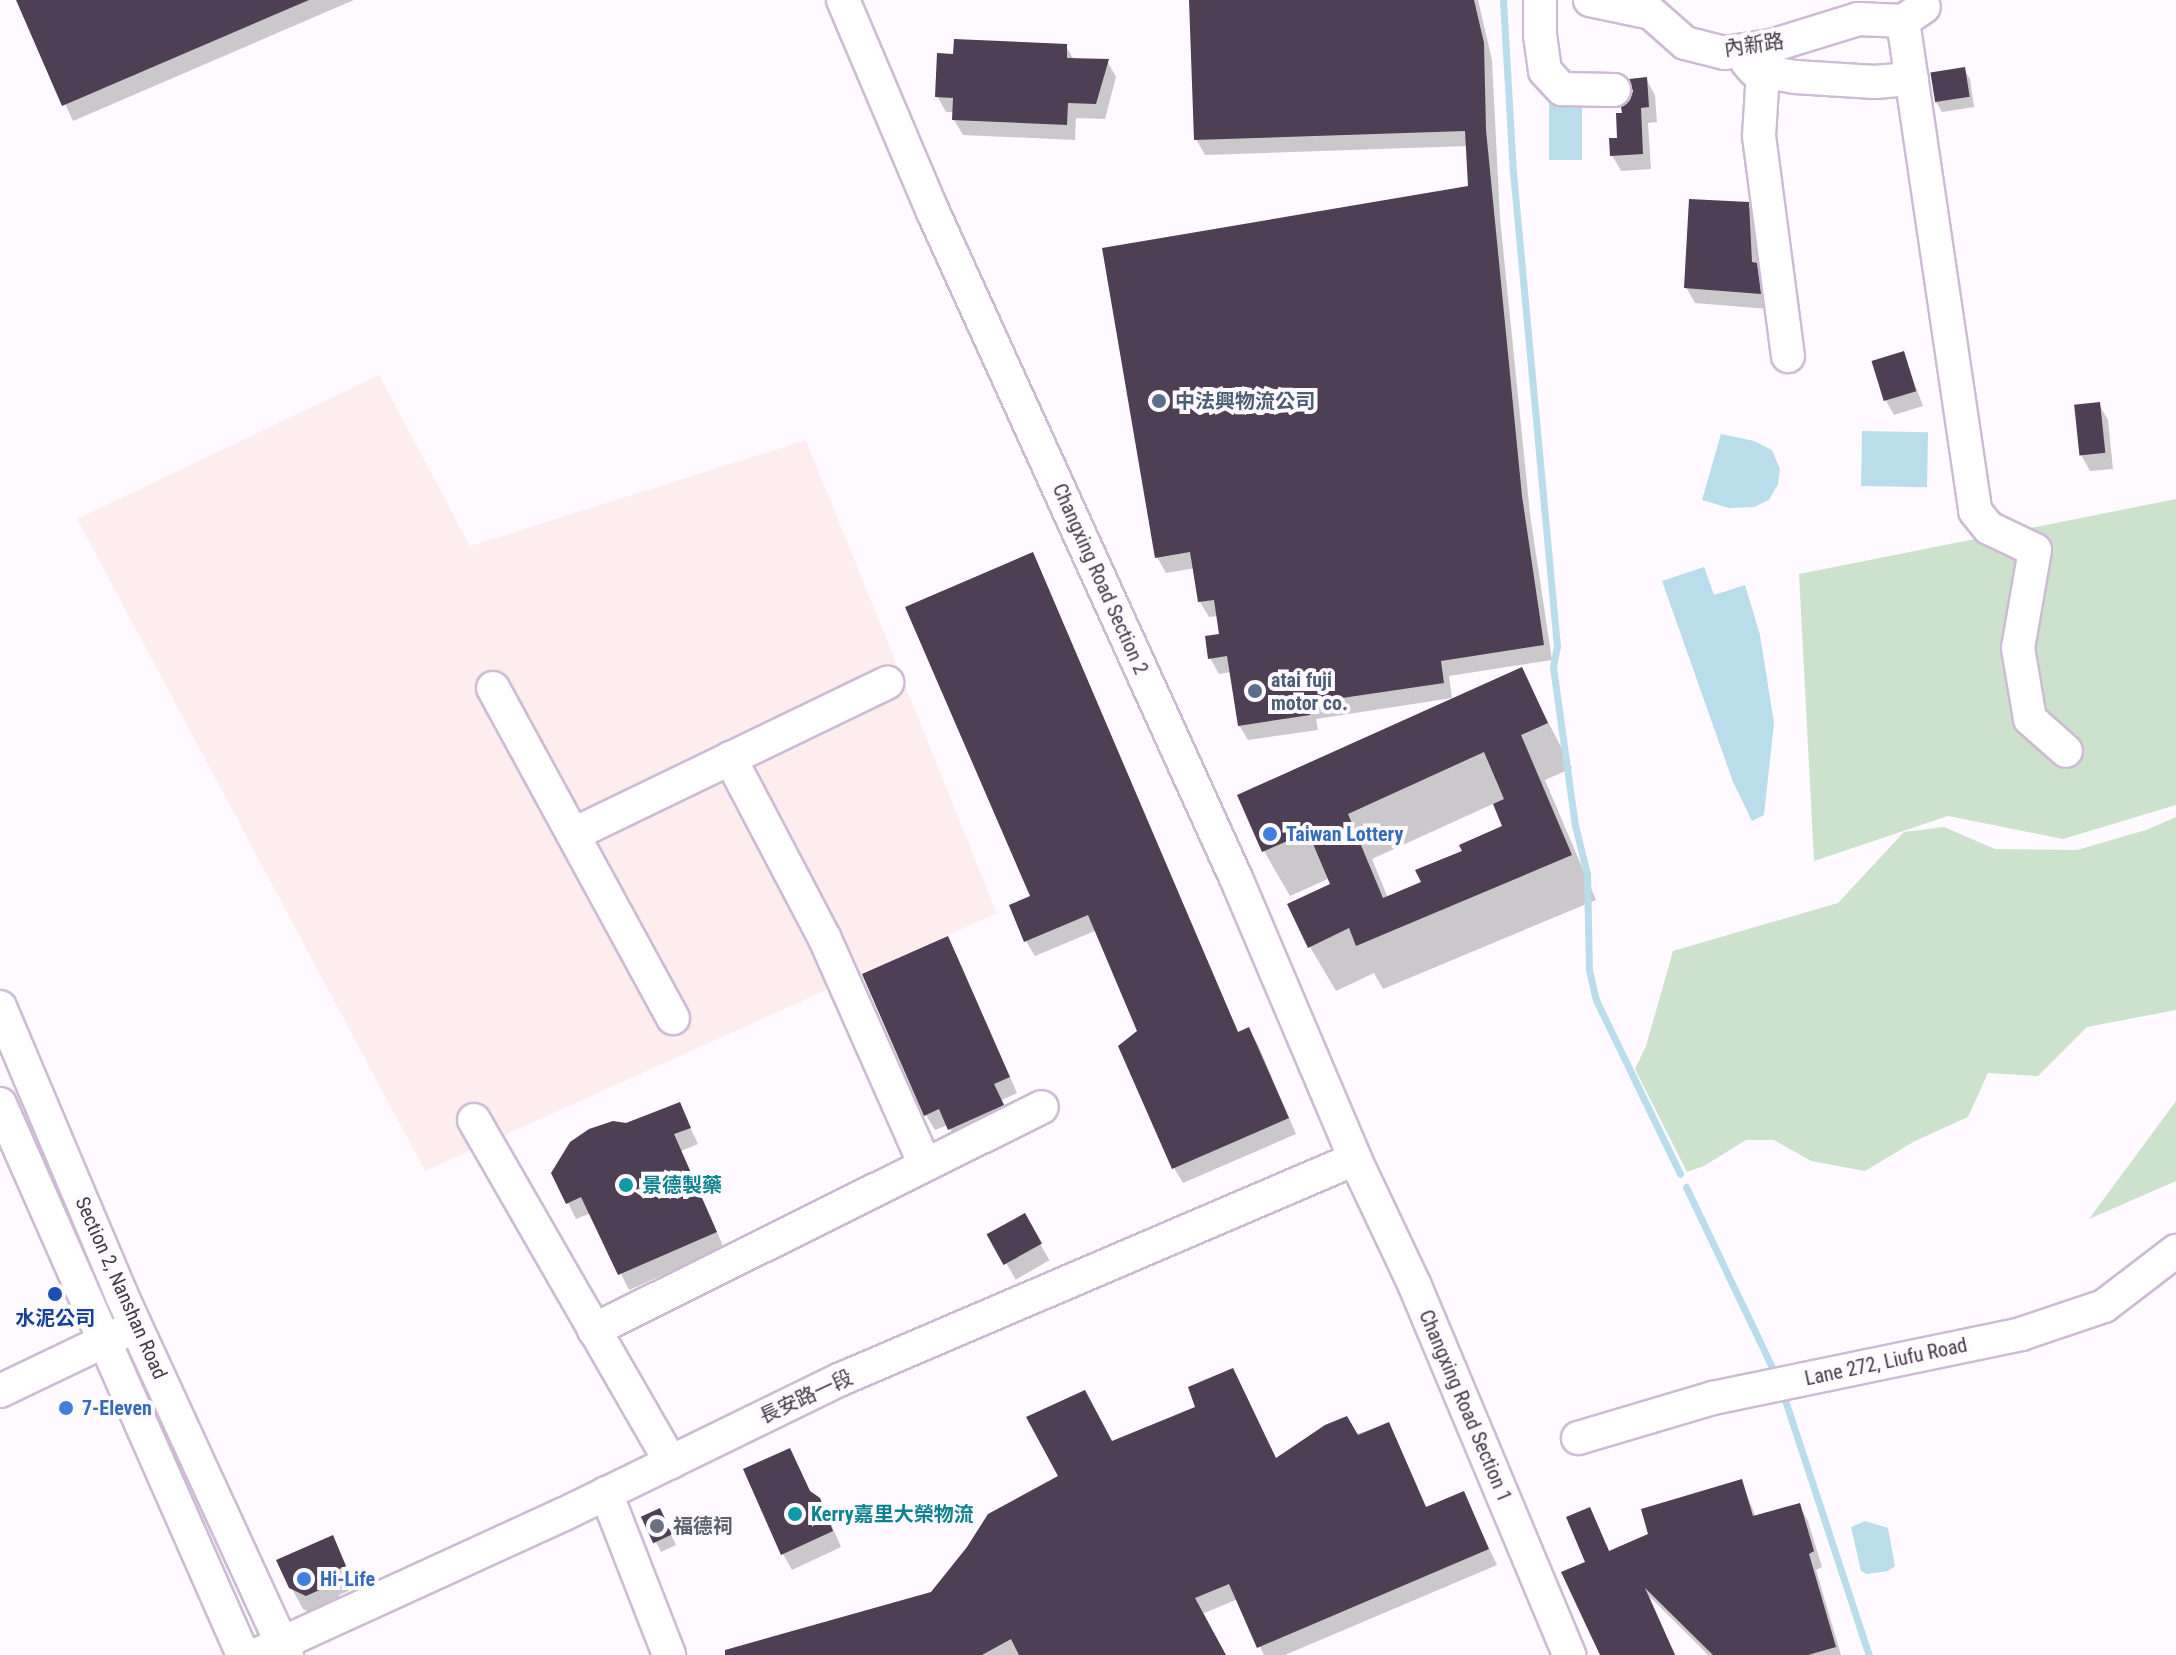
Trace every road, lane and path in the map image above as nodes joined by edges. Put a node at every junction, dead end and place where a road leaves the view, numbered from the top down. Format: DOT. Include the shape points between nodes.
graph roads {
  1 [pos="843,0"];
  2 [pos="1540,0"];
  3 [pos="1590,0"];
  4 [pos="1737,51"];
  5 [pos="1763,71"];
  6 [pos="1912,79"];
  7 [pos="1614,90"];
  8 [pos="1788,356"];
  9 [pos="887,683"];
  10 [pos="493,688"];
  11 [pos="2066,751"];
  12 [pos="730,758"];
  13 [pos="574,834"];
  14 [pos="0,1007"];
  15 [pos="673,1018"];
  16 [pos="0,1104"];
  17 [pos="1042,1107"];
  18 [pos="474,1120"];
  19 [pos="1355,1159"];
  20 [pos="925,1165"];
  21 [pos="2176,1251"];
  22 [pos="135,1324"];
  23 [pos="594,1330"];
  24 [pos="102,1343"];
  25 [pos="0,1391"];
  26 [pos="1578,1438"];
  27 [pos="671,1462"];
  28 [pos="606,1493"];
  29 [pos="266,1652"];
  30 [pos="669,1655"];
  31 [pos="1569,1655"];
  1 -- 19 [label="street, Changxing Road Section 2" via="933,212 1236,878"];
  2 -- 7 [label="street" via="1545,71 1562,89"];
  3 -- 4 [label="street, 內新路" via="1651,13 1685,43"];
  4 -- 5 [label="street" via="1754,70"];
  4 -- 6 [label="street, 內新路" via="1858,19 1913,14"];
  5 -- 6 [label="street" via="1859,81"];
  5 -- 8 [label="street" via="1759,136"];
  6 -- 11 [label="street" via="1975,511 1989,528 2035,550 2018,648 2030,719"];
  9 -- 12 [label="street"];
  10 -- 13 [label="street"];
  12 -- 13 [label="street"];
  12 -- 20 [label="street" via="825,939"];
  13 -- 15 [label="street"];
  14 -- 22 [label="street, Section 2, Nanshan Road"];
  16 -- 24 [label="street, Section 2, Nanshan Road"];
  17 -- 20 [label="street"];
  18 -- 23 [label="street"];
  19 -- 27 [label="street, 長安路一段" via="839,1380"];
  19 -- 31 [label="street, Changxing Road Section 1" via="1415,1286"];
  20 -- 23 [label="street"];
  21 -- 26 [label="street, Lane 272, Liufu Road" via="2104,1306 2021,1334 1713,1398"];
  22 -- 24 [label="street"];
  22 -- 29 [label="street, Section 2, Nanshan Road"];
  23 -- 27 [label="street"];
  24 -- 25 [label="street"];
  24 -- 29 [label="street, Section 2, Nanshan Road"];
  27 -- 28 [label="street, 長安路一段"];
  28 -- 29 [label="street, 長安路一段"];
  28 -- 30 [label="street"];
}
